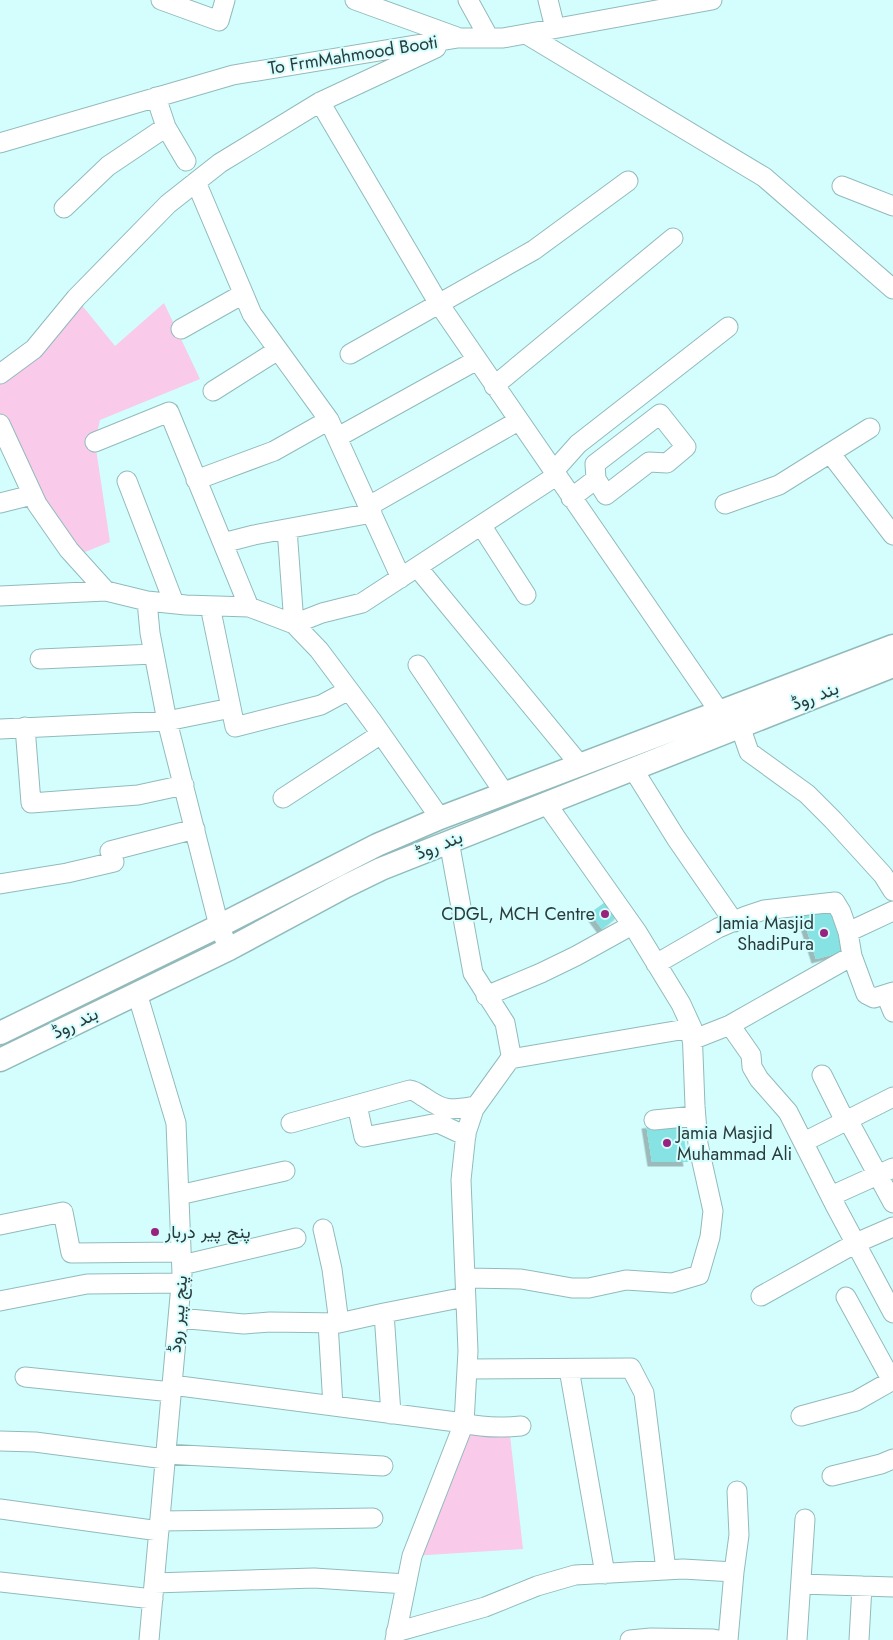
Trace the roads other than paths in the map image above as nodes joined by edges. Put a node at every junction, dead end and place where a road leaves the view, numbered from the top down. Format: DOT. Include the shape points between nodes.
graph roads {
  1 [pos="161,0"];
  2 [pos="225,0"];
  3 [pos="355,0"];
  4 [pos="468,0"];
  5 [pos="548,0"];
  6 [pos="712,0"];
  7 [pos="555,28"];
  8 [pos="526,34"];
  9 [pos="458,38"];
  10 [pos="489,38"];
  11 [pos="156,98"];
  12 [pos="320,102"];
  13 [pos="166,127"];
  14 [pos="0,142"];
  15 [pos="186,161"];
  16 [pos="628,181"];
  17 [pos="196,182"];
  18 [pos="842,186"];
  19 [pos="893,206"];
  20 [pos="64,208"];
  21 [pos="673,238"];
  22 [pos="893,289"];
  23 [pos="243,294"];
  24 [pos="439,304"];
  25 [pos="728,327"];
  26 [pos="181,329"];
  27 [pos="278,350"];
  28 [pos="350,354"];
  29 [pos="477,360"];
  30 [pos="0,374"];
  31 [pos="494,386"];
  32 [pos="213,391"];
  33 [pos="329,420"];
  34 [pos="518,421"];
  35 [pos="0,424"];
  36 [pos="870,428"];
  37 [pos="338,437"];
  38 [pos="95,442"];
  39 [pos="830,454"];
  40 [pos="554,474"];
  41 [pos="596,479"];
  42 [pos="196,480"];
  43 [pos="127,481"];
  44 [pos="32,494"];
  45 [pos="571,498"];
  46 [pos="0,503"];
  47 [pos="725,504"];
  48 [pos="371,510"];
  49 [pos="481,525"];
  50 [pos="287,529"];
  51 [pos="893,536"];
  52 [pos="222,543"];
  53 [pos="417,568"];
  54 [pos="401,578"];
  55 [pos="106,591"];
  56 [pos="526,595"];
  57 [pos="0,596"];
  58 [pos="147,601"];
  59 [pos="174,604"];
  60 [pos="210,606"];
  61 [pos="249,608"];
  62 [pos="294,624"];
  63 [pos="893,646"];
  64 [pos="154,654"];
  65 [pos="40,659"];
  66 [pos="418,665"];
  67 [pos="893,666"];
  68 [pos="349,690"];
  69 [pos="231,708"];
  70 [pos="719,712"];
  71 [pos="167,721"];
  72 [pos="740,726"];
  73 [pos="25,727"];
  74 [pos="0,728"];
  75 [pos="381,734"];
  76 [pos="580,765"];
  77 [pos="633,770"];
  78 [pos="184,785"];
  79 [pos="505,794"];
  80 [pos="283,798"];
  81 [pos="546,803"];
  82 [pos="440,818"];
  83 [pos="195,829"];
  84 [pos="449,840"];
  85 [pos="888,871"];
  86 [pos="0,884"];
  87 [pos="893,891"];
  88 [pos="893,912"];
  89 [pos="734,922"];
  90 [pos="632,925"];
  91 [pos="219,926"];
  92 [pos="848,932"];
  93 [pos="229,949"];
  94 [pos="852,956"];
  95 [pos="656,964"];
  96 [pos="137,993"];
  97 [pos="890,994"];
  98 [pos="486,996"];
  99 [pos="893,1012"];
  100 [pos="730,1025"];
  101 [pos="0,1033"];
  102 [pos="692,1034"];
  103 [pos="510,1059"];
  104 [pos="0,1060"];
  105 [pos="822,1074"];
  106 [pos="893,1097"];
  107 [pos="357,1105"];
  108 [pos="476,1106"];
  109 [pos="695,1116"];
  110 [pos="654,1120"];
  111 [pos="846,1121"];
  112 [pos="291,1123"];
  113 [pos="466,1136"];
  114 [pos="804,1142"];
  115 [pos="285,1171"];
  116 [pos="885,1172"];
  117 [pos="179,1195"];
  118 [pos="831,1196"];
  119 [pos="893,1203"];
  120 [pos="0,1225"];
  121 [pos="893,1226"];
  122 [pos="323,1229"];
  123 [pos="296,1238"];
  124 [pos="856,1243"];
  125 [pos="181,1267"];
  126 [pos="465,1278"];
  127 [pos="762,1296"];
  128 [pos="466,1297"];
  129 [pos="846,1297"];
  130 [pos="0,1301"];
  131 [pos="384,1313"];
  132 [pos="893,1313"];
  133 [pos="178,1318"];
  134 [pos="333,1323"];
  135 [pos="467,1369"];
  136 [pos="569,1369"];
  137 [pos="25,1377"];
  138 [pos="892,1381"];
  139 [pos="172,1388"];
  140 [pos="333,1406"];
  141 [pos="391,1414"];
  142 [pos="800,1416"];
  143 [pos="464,1424"];
  144 [pos="522,1426"];
  145 [pos="0,1440"];
  146 [pos="166,1457"];
  147 [pos="893,1459"];
  148 [pos="384,1466"];
  149 [pos="832,1476"];
  150 [pos="737,1491"];
  151 [pos="0,1509"];
  152 [pos="373,1518"];
  153 [pos="805,1518"];
  154 [pos="159,1526"];
  155 [pos="666,1570"];
  156 [pos="734,1572"];
  157 [pos="605,1574"];
  158 [pos="0,1582"];
  159 [pos="406,1584"];
  160 [pos="801,1584"];
  161 [pos="862,1586"];
  162 [pos="893,1586"];
  163 [pos="154,1591"];
  164 [pos="396,1636"];
  165 [pos="149,1640"];
  166 [pos="630,1640"];
  167 [pos="718,1640"];
  168 [pos="797,1640"];
  169 [pos="859,1640"];
  1 -- 2 [label="street" via="219,21"];
  3 -- 9 [label="street"];
  4 -- 10 [label="street"];
  5 -- 7 [label="street"];
  6 -- 7 [label="street, To FrmMahmood Booti"];
  7 -- 8 [label="street, To FrmMahmood Booti"];
  8 -- 10 [label="street, To FrmMahmood Booti"];
  8 -- 22 [label="street" via="764,177"];
  9 -- 10 [label="street, To FrmMahmood Booti"];
  9 -- 11 [label="street, To FrmMahmood Booti" via="233,75"];
  9 -- 12 [label="street"];
  11 -- 13 [label="street"];
  11 -- 14 [label="street, To FrmMahmood Booti"];
  12 -- 17 [label="street" via="220,163"];
  12 -- 24 [label="street"];
  13 -- 15 [label="street"];
  13 -- 20 [label="street" via="108,166"];
  16 -- 24 [label="street" via="534,250"];
  17 -- 23 [label="street"];
  17 -- 30 [label="street" via="168,204 121,251 34,349"];
  18 -- 19 [label="street"];
  21 -- 31 [label="street"];
  23 -- 26 [label="street"];
  23 -- 27 [label="street" via="252,314"];
  24 -- 28 [label="street"];
  24 -- 29 [label="street"];
  25 -- 40 [label="street" via="578,444"];
  27 -- 32 [label="street"];
  27 -- 33 [label="street"];
  29 -- 31 [label="street"];
  29 -- 37 [label="street"];
  31 -- 34 [label="street"];
  33 -- 37 [label="street"];
  33 -- 42 [label="street" via="274,451"];
  34 -- 40 [label="street"];
  34 -- 48 [label="street"];
  35 -- 44 [label="street"];
  36 -- 39 [label="street"];
  37 -- 48 [label="street"];
  38 -- 42 [label="street" via="169,412"];
  39 -- 47 [label="street" via="779,485"];
  39 -- 51 [label="street"];
  40 -- 45 [label="street"];
  40 -- 49 [label="street"];
  41 -- 41 [label="street" via="595,464 660,414 686,447 667,463 649,462 606,495"];
  41 -- 45 [label="street"];
  42 -- 52 [label="street"];
  43 -- 59 [label="street"];
  44 -- 46 [label="street"];
  44 -- 55 [label="street" via="69,550"];
  45 -- 70 [label="street"];
  48 -- 50 [label="street"];
  48 -- 54 [label="street"];
  49 -- 53 [label="street"];
  49 -- 56 [label="street"];
  50 -- 52 [label="street"];
  50 -- 62 [label="street"];
  52 -- 61 [label="street"];
  53 -- 54 [label="street"];
  53 -- 76 [label="street"];
  54 -- 62 [label="street" via="362,603"];
  55 -- 57 [label="street"];
  55 -- 58 [label="street"];
  58 -- 59 [label="street"];
  58 -- 64 [label="street"];
  59 -- 60 [label="street"];
  60 -- 61 [label="street"];
  60 -- 69 [label="street"];
  61 -- 62 [label="street"];
  62 -- 68 [label="street" via="319,650"];
  63 -- 70 [label="main road, بند روڈ"];
  64 -- 65 [label="street"];
  64 -- 71 [label="street"];
  66 -- 79 [label="street"];
  67 -- 72 [label="main road, بند روڈ"];
  68 -- 69 [label="street" via="321,705 235,726"];
  68 -- 75 [label="street"];
  69 -- 71 [label="street"];
  70 -- 76 [label="main road, بند روڈ"];
  71 -- 73 [label="street"];
  71 -- 78 [label="street"];
  72 -- 77 [label="main road, بند روڈ"];
  72 -- 85 [label="street" via="749,752 807,794"];
  73 -- 74 [label="street"];
  73 -- 78 [label="street" via="31,803 138,795"];
  75 -- 80 [label="street"];
  75 -- 82 [label="street"];
  76 -- 79 [label="main road, بند روڈ"];
  77 -- 81 [label="main road, بند روڈ"];
  77 -- 89 [label="street"];
  78 -- 83 [label="street"];
  79 -- 82 [label="main road, بند روڈ"];
  81 -- 84 [label="main road, بند روڈ"];
  81 -- 90 [label="street"];
  82 -- 91 [label="main road, بند روڈ" via="377,845"];
  83 -- 86 [label="street" via="110,851 114,862"];
  83 -- 91 [label="street"];
  84 -- 93 [label="main road, بند روڈ" via="346,886"];
  84 -- 98 [label="street" via="473,973"];
  85 -- 87 [label="street"];
  88 -- 92 [label="street"];
  89 -- 92 [label="street" via="764,910 835,902"];
  89 -- 95 [label="street"];
  90 -- 95 [label="street"];
  90 -- 98 [label="street" via="576,956"];
  91 -- 93 [label="street"];
  91 -- 101 [label="main road, بند روڈ"];
  92 -- 94 [label="street"];
  93 -- 96 [label="main road, بند روڈ"];
  94 -- 97 [label="street" via="866,994 874,998"];
  94 -- 100 [label="street"];
  95 -- 102 [label="street" via="681,1004"];
  96 -- 104 [label="main road, بند روڈ"];
  96 -- 117 [label="street, پنج پیر روڈ" via="176,1123"];
  97 -- 99 [label="street"];
  98 -- 103 [label="street" via="504,1023"];
  100 -- 102 [label="street"];
  100 -- 114 [label="street" via="751,1055 752,1067 759,1079 788,1112"];
  102 -- 103 [label="street"];
  102 -- 109 [label="street"];
  103 -- 108 [label="street"];
  105 -- 111 [label="street"];
  106 -- 111 [label="street"];
  107 -- 108 [label="street" via="410,1090 444,1109"];
  107 -- 112 [label="street"];
  107 -- 113 [label="street" via="364,1137 438,1123"];
  108 -- 113 [label="street"];
  109 -- 110 [label="street"];
  109 -- 126 [label="street" via="713,1211 710,1237 699,1275 672,1283 626,1280 589,1288 522,1279"];
  111 -- 114 [label="street"];
  111 -- 116 [label="street"];
  113 -- 126 [label="street" via="461,1180"];
  114 -- 118 [label="street"];
  115 -- 117 [label="street"];
  116 -- 118 [label="street"];
  116 -- 119 [label="street"];
  117 -- 125 [label="street, پنج پیر روڈ"];
  118 -- 124 [label="street"];
  120 -- 125 [label="street" via="63,1212 72,1253"];
  121 -- 124 [label="street"];
  122 -- 134 [label="street" via="332,1269"];
  123 -- 125 [label="street"];
  124 -- 127 [label="street"];
  124 -- 132 [label="street"];
  125 -- 130 [label="street"];
  125 -- 133 [label="street, پنج پیر روڈ"];
  126 -- 128 [label="street"];
  128 -- 131 [label="street"];
  128 -- 135 [label="street"];
  129 -- 138 [label="street"];
  131 -- 134 [label="street"];
  131 -- 141 [label="street"];
  133 -- 134 [label="street" via="244,1324"];
  133 -- 139 [label="street, پنج پیر روڈ"];
  134 -- 140 [label="street"];
  135 -- 136 [label="street"];
  135 -- 143 [label="street"];
  136 -- 155 [label="street" via="631,1368 644,1392"];
  136 -- 157 [label="street"];
  137 -- 139 [label="street"];
  138 -- 142 [label="street" via="856,1401"];
  139 -- 140 [label="street"];
  139 -- 146 [label="street, پنج پیر روڈ"];
  140 -- 141 [label="street"];
  141 -- 143 [label="street"];
  143 -- 144 [label="street" via="481,1428"];
  143 -- 159 [label="street" via="412,1556"];
  145 -- 146 [label="street"];
  146 -- 148 [label="street"];
  146 -- 154 [label="street, پنج پیر روڈ"];
  147 -- 149 [label="street"];
  150 -- 156 [label="street" via="739,1535"];
  151 -- 154 [label="street"];
  152 -- 154 [label="street"];
  153 -- 160 [label="street"];
  154 -- 163 [label="street, پنج پیر روڈ"];
  155 -- 156 [label="street"];
  155 -- 157 [label="street"];
  156 -- 167 [label="street"];
  157 -- 164 [label="street" via="575,1575 537,1586"];
  158 -- 163 [label="street"];
  159 -- 163 [label="street" via="314,1578"];
  159 -- 164 [label="street"];
  160 -- 161 [label="street"];
  160 -- 168 [label="street"];
  161 -- 162 [label="street"];
  161 -- 169 [label="street"];
  163 -- 165 [label="street, پنج پیر روڈ"];
  166 -- 167 [label="street"];
}
